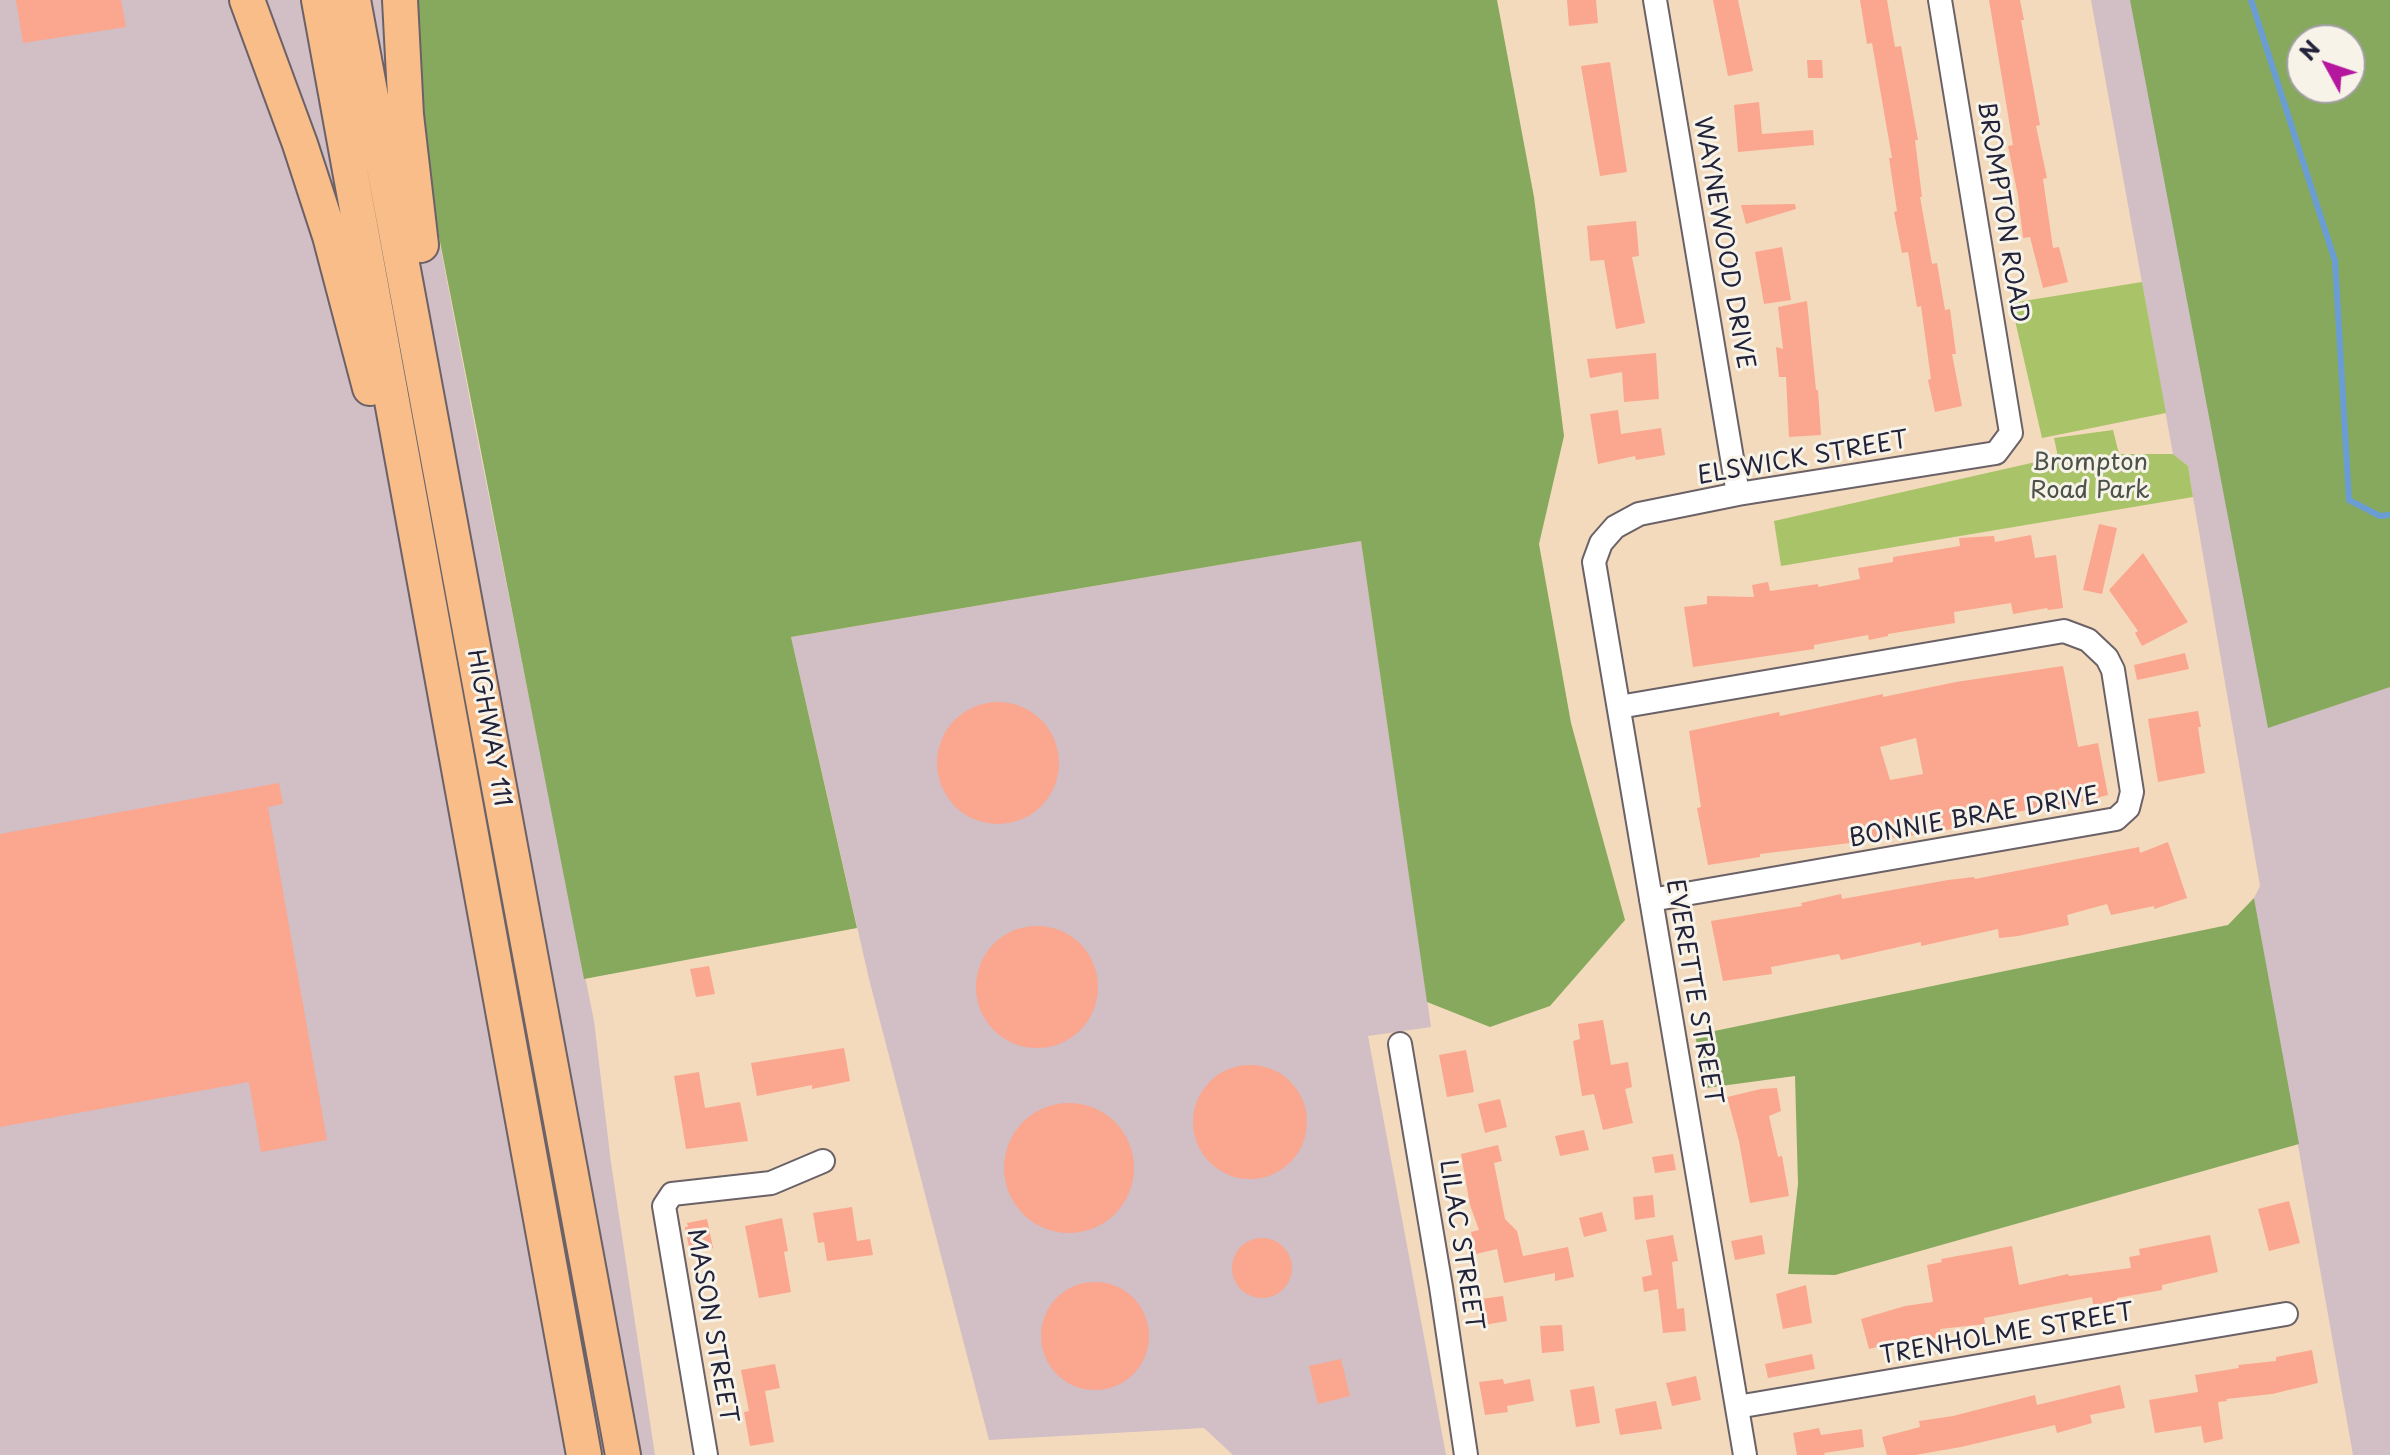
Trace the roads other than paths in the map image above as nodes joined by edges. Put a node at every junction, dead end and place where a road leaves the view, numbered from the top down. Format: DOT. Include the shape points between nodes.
graph roads {
  1 [pos="247,0"];
  2 [pos="319,0"];
  3 [pos="353,0"];
  4 [pos="400,0"];
  5 [pos="1655,0"];
  6 [pos="1940,0"];
  7 [pos="2011,433"];
  8 [pos="1738,494"];
  9 [pos="1603,540"];
  10 [pos="442,671"];
  11 [pos="1619,707"];
  12 [pos="1651,900"];
  13 [pos="520,902"];
  14 [pos="1400,1044"];
  15 [pos="823,1161"];
  16 [pos="2286,1314"];
  17 [pos="1737,1407"];
  18 [pos="584,1455"];
  19 [pos="623,1455"];
  20 [pos="706,1455"];
  21 [pos="1466,1455"];
  22 [pos="1745,1455"];
  1 -- 10 [label="highway" via="337,260 412,552 424,629"];
  2 -- 10 [label="highway, HIGHWAY 111"];
  3 -- 13 [label="highway, HIGHWAY 111"];
  4 -- 13 [label="highway" via="417,218 511,810"];
  5 -- 8 [label="street, WAYNEWOOD DRIVE"];
  6 -- 7 [label="street, BROMPTON ROAD"];
  7 -- 8 [label="street, ELSWICK STREET" via="1996,453"];
  8 -- 9 [label="street, ELSWICK STREET" via="1639,514"];
  9 -- 11 [label="street, EVERETTE STREET" via="1594,571"];
  10 -- 18 [label="highway, HIGHWAY 111"];
  11 -- 12 [label="street, EVERETTE STREET"];
  11 -- 12 [label="street, BONNIE BRAE DRIVE" via="2064,631 2088,640 2113,670 2132,792 2128,808 2116,819"];
  12 -- 17 [label="street, EVERETTE STREET"];
  13 -- 19 [label="highway, HIGHWAY 111"];
  14 -- 21 [label="street, LILAC STREET"];
  15 -- 20 [label="street, MASON STREET" via="771,1183 672,1194 664,1206"];
  16 -- 17 [label="street, TRENHOLME STREET"];
  17 -- 22 [label="street, EVERETTE STREET"];
}
